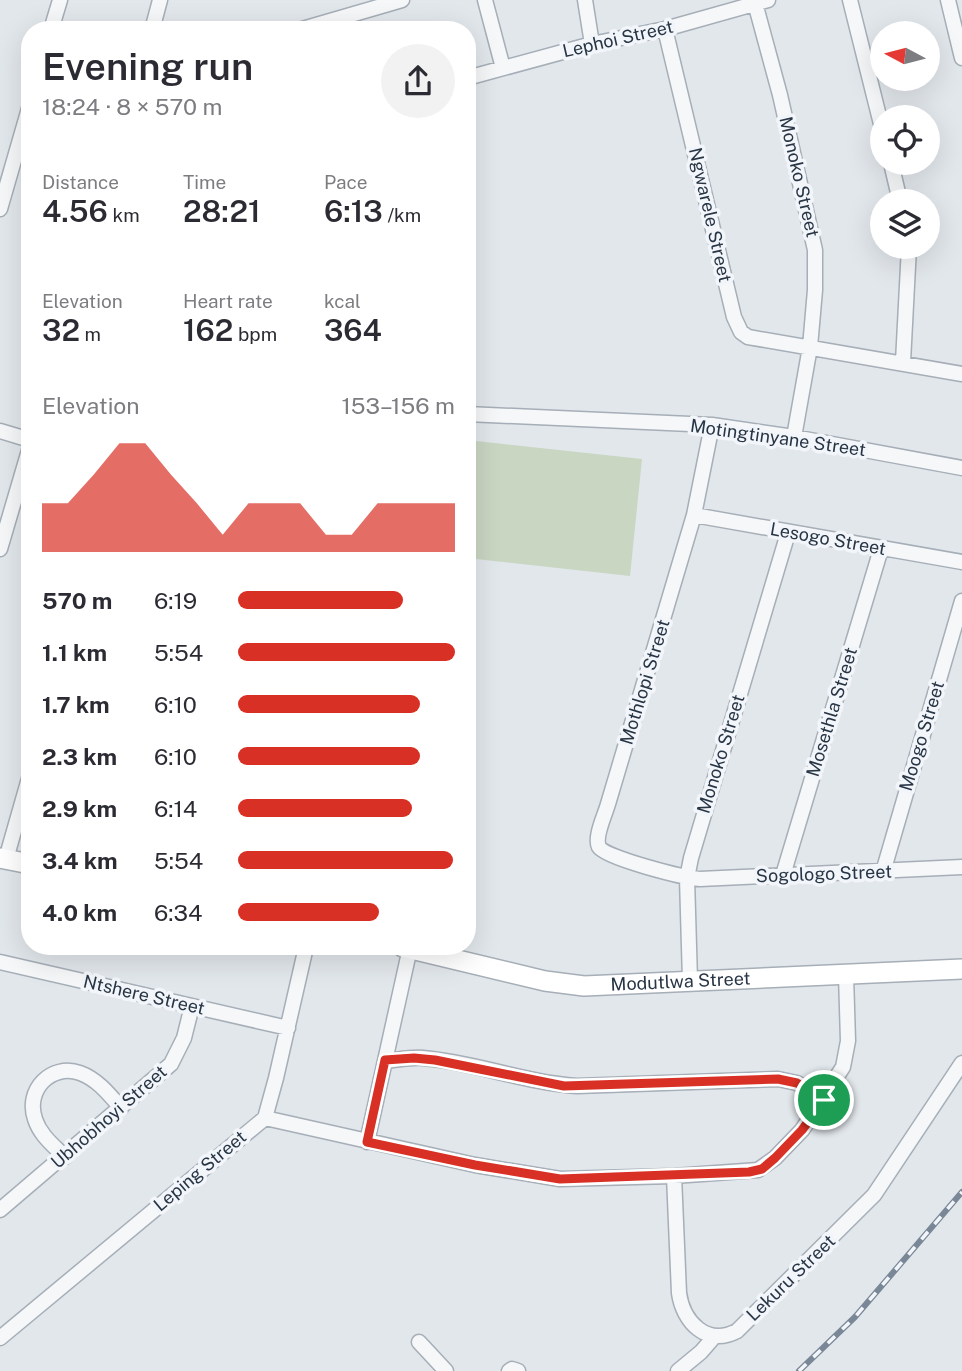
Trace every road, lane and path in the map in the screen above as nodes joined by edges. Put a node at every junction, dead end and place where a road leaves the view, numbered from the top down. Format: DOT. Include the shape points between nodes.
graph roads {
  1 [pos="60,0"];
  2 [pos="160,0"];
  3 [pos="402,0"];
  4 [pos="485,0"];
  5 [pos="585,0"];
  6 [pos="849,0"];
  7 [pos="948,0"];
  8 [pos="762,2"];
  9 [pos="54,21"];
  10 [pos="154,21"];
  11 [pos="330,21"];
  12 [pos="664,29"];
  13 [pos="592,44"];
  14 [pos="962,58"];
  15 [pos="503,68"];
  16 [pos="476,76"];
  17 [pos="876,105"];
  18 [pos="21,136"];
  19 [pos="0,209"];
  20 [pos="908,259"];
  21 [pos="810,347"];
  22 [pos="903,362"];
  23 [pos="962,374"];
  24 [pos="476,414"];
  25 [pos="712,425"];
  26 [pos="0,431"];
  27 [pos="21,437"];
  28 [pos="794,437"];
  29 [pos="962,468"];
  30 [pos="21,478"];
  31 [pos="694,515"];
  32 [pos="788,533"];
  33 [pos="0,549"];
  34 [pos="881,549"];
  35 [pos="962,562"];
  36 [pos="962,601"];
  37 [pos="21,803"];
  38 [pos="3,858"];
  39 [pos="21,862"];
  40 [pos="962,867"];
  41 [pos="883,872"];
  42 [pos="783,875"];
  43 [pos="687,878"];
  44 [pos="304,955"];
  45 [pos="405,955"];
  46 [pos="435,955"];
  47 [pos="0,962"];
  48 [pos="962,969"];
  49 [pos="846,975"];
  50 [pos="690,981"];
  51 [pos="192,1006"];
  52 [pos="288,1028"];
  53 [pos="385,1060"];
  54 [pos="962,1063"];
  55 [pos="824,1100"];
  56 [pos="121,1108"];
  57 [pos="265,1118"];
  58 [pos="367,1142"];
  59 [pos="65,1157"];
  60 [pos="674,1176"];
  61 [pos="0,1210"];
  62 [pos="714,1336"];
  63 [pos="0,1338"];
  64 [pos="419,1342"];
  65 [pos="446,1371"];
  66 [pos="509,1371"];
  67 [pos="518,1371"];
  68 [pos="678,1371"];
  1 -- 9 [label="street"];
  2 -- 10 [label="street"];
  3 -- 11 [label="street"];
  4 -- 15 [label="street"];
  5 -- 13 [label="street"];
  6 -- 17 [label="street"];
  7 -- 14 [label="street"];
  8 -- 12 [label="street, Lephoi Street"];
  8 -- 21 [label="street, Monoko Street" via="814,239"];
  12 -- 13 [label="street, Lephoi Street"];
  12 -- 21 [label="street, Ngwarele Street" via="737,325 748,337"];
  13 -- 15 [label="street, Lephoi Street"];
  15 -- 16 [label="street, Lephoi Street"];
  18 -- 19 [label="street"];
  20 -- 22 [label="street"];
  21 -- 22 [label="street, Ngwarele Street"];
  21 -- 28 [label="street, Monoko Street"];
  22 -- 23 [label="street, Ngwarele Street"];
  24 -- 25 [label="street, Motingtinyane Street"];
  25 -- 28 [label="street, Motingtinyane Street"];
  25 -- 31 [label="street, Mothlopi Street"];
  26 -- 27 [label="street"];
  28 -- 29 [label="street, Motingtinyane Street"];
  30 -- 33 [label="street"];
  31 -- 32 [label="street, Lesogo Street"];
  31 -- 43 [label="street, Mothlopi Street" via="598,839 604,853"];
  32 -- 34 [label="street, Lesogo Street"];
  32 -- 43 [label="street, Monoko Street"];
  34 -- 35 [label="street, Lesogo Street"];
  34 -- 42 [label="street, Mosethla Street"];
  36 -- 41 [label="street, Moogo Street"];
  37 -- 38 [label="street"];
  38 -- 39 [label="street"];
  40 -- 41 [label="street, Sogologo Street"];
  41 -- 42 [label="street, Sogologo Street"];
  42 -- 43 [label="street, Sogologo Street"];
  43 -- 50 [label="street, Monoko Street"];
  44 -- 52 [label="street"];
  45 -- 53 [label="street"];
  46 -- 50 [label="street, Modutlwa Street" via="574,985"];
  47 -- 51 [label="street, Ntshere Street"];
  48 -- 49 [label="street, Modutlwa Street"];
  49 -- 50 [label="street, Modutlwa Street"];
  49 -- 55 [label="street" via="847,1055"];
  51 -- 52 [label="street, Ntshere Street"];
  51 -- 56 [label="street, Ubhobhoyi Street" via="174,1059"];
  52 -- 57 [label="street"];
  53 -- 55 [label="street" via="435,1060 578,1086 778,1079 797,1083"];
  53 -- 58 [label="street"];
  54 -- 62 [label="street, Lekuru Street" via="874,1195 737,1331"];
  55 -- 60 [label="street" via="802,1130 762,1169"];
  56 -- 59 [label="street, Ubhobhoyi Street"];
  56 -- 59 [label="street" via="99,1084 80,1073 59,1072 46,1078 36,1091 33,1112 43,1135"];
  57 -- 58 [label="street"];
  57 -- 63 [label="street, Leping Street"];
  58 -- 60 [label="street" via="548,1178"];
  59 -- 61 [label="street, Ubhobhoyi Street"];
  60 -- 62 [label="street" via="682,1310 695,1327"];
  62 -- 68 [label="street"];
  64 -- 65 [label="street"];
  66 -- 67 [label="street"];
}
